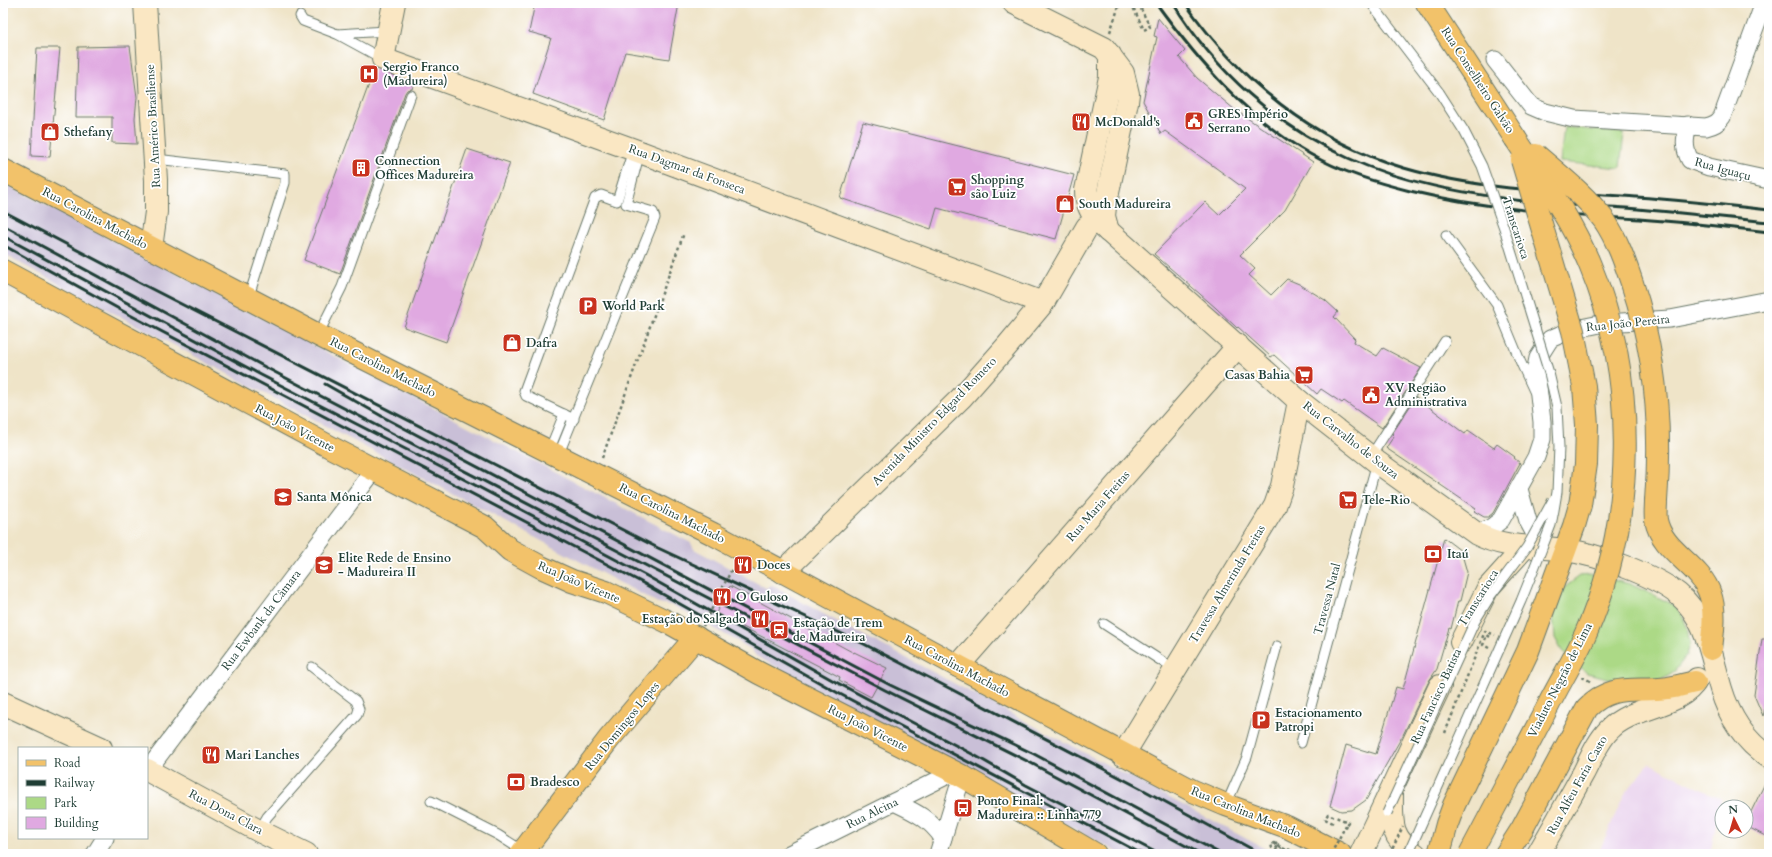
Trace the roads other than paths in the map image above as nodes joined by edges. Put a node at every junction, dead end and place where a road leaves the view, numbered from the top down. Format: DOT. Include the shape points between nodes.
graph roads {
  1 [pos="145,3"];
  2 [pos="394,3"];
  3 [pos="1014,3"];
  4 [pos="1370,3"];
  5 [pos="1427,3"];
  6 [pos="1764,3"];
  7 [pos="300,16"];
  8 [pos="387,31"];
  9 [pos="337,34"];
  10 [pos="383,59"];
  11 [pos="1495,60"];
  12 [pos="411,95"];
  13 [pos="1688,125"];
  14 [pos="1515,138"];
  15 [pos="637,151"];
  16 [pos="156,159"];
  17 [pos="3,170"];
  18 [pos="1769,180"];
  19 [pos="622,202"];
  20 [pos="1102,226"];
  21 [pos="1446,235"];
  22 [pos="151,248"];
  23 [pos="3,271"];
  24 [pos="248,298"];
  25 [pos="1769,300"];
  26 [pos="1043,302"];
  27 [pos="318,335"];
  28 [pos="1445,341"];
  29 [pos="1238,346"];
  30 [pos="1299,400"];
  31 [pos="1539,403"];
  32 [pos="564,414"];
  33 [pos="574,419"];
  34 [pos="554,453"];
  35 [pos="1374,459"];
  36 [pos="375,469"];
  37 [pos="1519,489"];
  38 [pos="1557,492"];
  39 [pos="1477,534"];
  40 [pos="1533,548"];
  41 [pos="1565,550"];
  42 [pos="783,572"];
  43 [pos="1104,624"];
  44 [pos="699,632"];
  45 [pos="1278,646"];
  46 [pos="1711,649"];
  47 [pos="958,666"];
  48 [pos="312,667"];
  49 [pos="1174,669"];
  50 [pos="1695,682"];
  51 [pos="3,703"];
  52 [pos="1300,743"];
  53 [pos="99,747"];
  54 [pos="1123,755"];
  55 [pos="1769,757"];
  56 [pos="148,769"];
  57 [pos="148,771"];
  58 [pos="958,774"];
  59 [pos="1392,788"];
  60 [pos="431,800"];
  61 [pos="894,802"];
  62 [pos="1226,805"];
  63 [pos="259,830"];
  64 [pos="943,838"];
  65 [pos="104,839"];
  66 [pos="522,852"];
  67 [pos="95,854"];
  68 [pos="306,854"];
  69 [pos="789,854"];
  70 [pos="938,854"];
  71 [pos="1095,854"];
  72 [pos="1340,854"];
  73 [pos="1361,854"];
  74 [pos="1370,854"];
  75 [pos="1408,854"];
  76 [pos="1415,854"];
  77 [pos="1439,854"];
  78 [pos="1470,854"];
  79 [pos="1506,854"];
  80 [pos="1538,854"];
  1 -- 16 [label="street, Rua Américo Brasiliense"];
  2 -- 8 [label="street"];
  3 -- 20 [label="street" via="1107,51 1110,77 1086,190 1089,210"];
  4 -- 38 [label="lane, Transcarioca, bridge" via="1439,92 1464,131 1482,166 1504,228 1557,407"];
  5 -- 14 [label="main road, Rua Conselheiro Galvão"];
  6 -- 13 [label="street" via="1722,117 1718,122 1706,127"];
  7 -- 9 [label="lane" via="303,21"];
  8 -- 9 [label="lane"];
  8 -- 10 [label="street"];
  9 -- 10 [label="lane"];
  10 -- 15 [label="street, Rua Dagmar da Fonseca"];
  11 -- 13 [label="street" via="1531,106 1545,112 1574,119"];
  12 -- 27 [label="lane" via="342,287"];
  13 -- 18 [label="street, Rua Iguaçu" via="1684,142 1690,160 1716,169"];
  14 -- 41 [label="main road, bridge" via="1573,331 1584,386 1586,464 1580,505"];
  14 -- 46 [label="main road, bridge" via="1583,196 1604,220 1622,254 1641,312 1653,367 1659,460 1656,520 1666,542 1704,582 1710,594 1713,610"];
  14 -- 78 [label="main road, Viaduto Negrão de Lima, bridge" via="1565,212 1590,264 1604,302 1613,336 1626,421 1625,463 1621,505 1609,567 1586,633"];
  15 -- 19 [label="lane"];
  15 -- 26 [label="street, Rua Dagmar da Fonseca"];
  16 -- 22 [label="street, Rua Américo Brasiliense" via="156,212"];
  16 -- 24 [label="lane" via="285,174 286,180"];
  17 -- 22 [label="main road, Rua Carolina Machado"];
  19 -- 32 [label="lane" via="601,195 595,198 524,391 526,396"];
  19 -- 33 [label="lane" via="653,212 654,218"];
  20 -- 26 [label="street, Avenida Ministro Edgard Romero" via="1087,227"];
  20 -- 29 [label="street, Rua Carvalho de Souza"];
  21 -- 31 [label="lane" via="1497,305"];
  22 -- 24 [label="main road, Rua Carolina Machado"];
  23 -- 36 [label="main road, Rua João Vicente"];
  24 -- 27 [label="main road, Rua Carolina Machado"];
  25 -- 31 [label="street, Rua João Pereira" via="1670,319 1605,323 1559,334 1550,339 1538,358 1536,380"];
  26 -- 42 [label="street, Avenida Ministro Edgard Romero" via="961,398"];
  27 -- 34 [label="main road, Rua Carolina Machado"];
  28 -- 35 [label="lane, Travessa Natal"];
  29 -- 30 [label="street, Rua Carvalho de Souza"];
  29 -- 47 [label="street, Rua Maria Freitas"];
  30 -- 35 [label="street, Rua Carvalho de Souza"];
  30 -- 49 [label="street, Travessa Almerinda Freitas" via="1282,486 1275,506"];
  31 -- 37 [label="street, Rua João Pereira" via="1542,439 1536,457"];
  32 -- 33 [label="lane"];
  32 -- 34 [label="lane"];
  33 -- 34 [label="lane"];
  34 -- 42 [label="main road, Rua Carolina Machado"];
  35 -- 39 [label="street, Rua Carvalho de Souza"];
  35 -- 52 [label="lane, Travessa Natal"];
  36 -- 44 [label="main road, Rua João Vicente" via="485,527 510,550 541,567"];
  36 -- 56 [label="street, Rua Ewbank da Câmara"];
  37 -- 39 [label="street, Rua João Pereira" via="1501,520"];
  37 -- 40 [label="street"];
  38 -- 74 [label="lane, Transcarioca, bridge" via="1527,547 1476,621"];
  38 -- 75 [label="lane, Transcarioca, bridge" via="1551,525 1521,601"];
  39 -- 40 [label="street, Rua Carvalho de Souza" via="1496,542"];
  40 -- 41 [label="street, Rua Carvalho de Souza"];
  40 -- 59 [label="street, Rua Fancisco Batista" via="1488,588"];
  41 -- 46 [label="street, Rua Carvalho de Souza" via="1606,560 1651,578 1678,594 1699,620"];
  41 -- 77 [label="main road" via="1530,647 1454,805"];
  42 -- 47 [label="main road, Rua Carolina Machado"];
  43 -- 49 [label="lane"];
  44 -- 58 [label="main road, Rua João Vicente" via="759,673"];
  44 -- 66 [label="main road, Rua Domingos Lopes" via="609,739"];
  45 -- 62 [label="lane" via="1247,757"];
  46 -- 50 [label="street, Rua Alfeu Faria Casto"];
  46 -- 55 [label="street, Rua Carvalho de Souza" via="1723,694 1735,721 1745,736"];
  47 -- 54 [label="main road, Rua Carolina Machado"];
  48 -- 63 [label="lane" via="356,701 358,709 356,715 267,817"];
  49 -- 54 [label="street, Travessa Almerinda Freitas"];
  50 -- 79 [label="main road" via="1668,688 1620,690 1605,693 1595,699 1587,708"];
  50 -- 80 [label="street, Rua Alfeu Faria Casto" via="1676,698 1630,714 1608,730"];
  51 -- 53 [label="street"];
  54 -- 62 [label="main road, Rua Carolina Machado"];
  57 -- 63 [label="street, Rua Dona Clara"];
  58 -- 61 [label="street, Rua Alcina"];
  58 -- 64 [label="street"];
  58 -- 71 [label="main road, Rua João Vicente"];
  59 -- 73 [label="street, Rua Fancisco Batista"];
  59 -- 76 [label="street" via="1392,828 1397,837"];
  60 -- 66 [label="lane" via="498,835"];
  61 -- 64 [label="street" via="925,818"];
  61 -- 69 [label="street, Rua Alcina"];
  62 -- 72 [label="main road, Rua Carolina Machado" via="1287,827"];
  63 -- 68 [label="street, Rua Dona Clara"];
  64 -- 70 [label="street"];
  65 -- 67 [label="street"];
}
